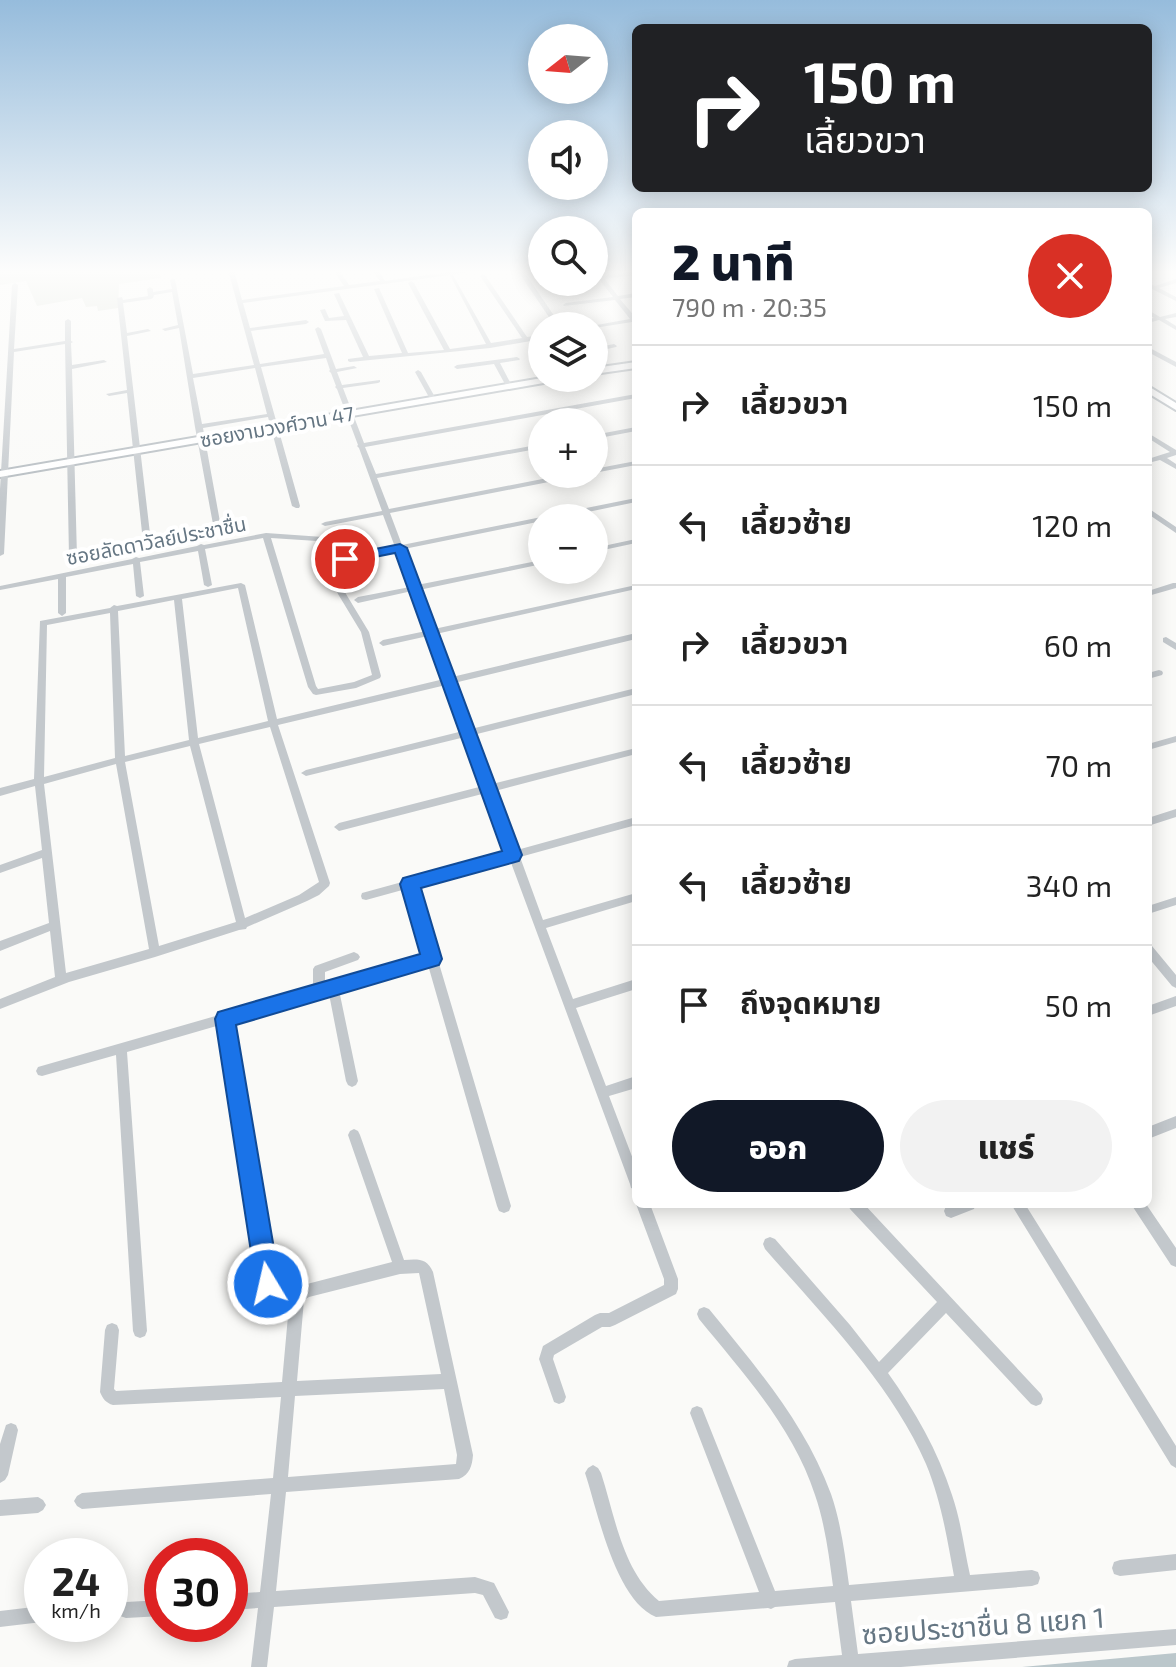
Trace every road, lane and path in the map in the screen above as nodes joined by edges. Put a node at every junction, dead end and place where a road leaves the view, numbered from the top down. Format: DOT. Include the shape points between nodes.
graph roads {
  1 [pos="12,348"];
  2 [pos="33,348"];
  3 [pos="70,348"];
  4 [pos="126,348"];
  5 [pos="186,348"];
  6 [pos="252,348"];
  7 [pos="324,348"];
  8 [pos="361,348"];
  9 [pos="403,348"];
  10 [pos="446,348"];
  11 [pos="475,348"];
  12 [pos="12,351"];
  13 [pos="448,351"];
  14 [pos="1152,351"];
  15 [pos="406,355"];
  16 [pos="326,356"];
  17 [pos="366,357"];
  18 [pos="517,359"];
  19 [pos="350,360"];
  20 [pos="104,362"];
  21 [pos="496,362"];
  22 [pos="1176,365"];
  23 [pos="257,366"];
  24 [pos="632,366"];
  25 [pos="70,367"];
  26 [pos="457,367"];
  27 [pos="354,368"];
  28 [pos="608,369"];
  29 [pos="332,371"];
  30 [pos="418,372"];
  31 [pos="191,376"];
  32 [pos="378,381"];
  33 [pos="528,383"];
  34 [pos="509,386"];
  35 [pos="338,387"];
  36 [pos="131,391"];
  37 [pos="1152,392"];
  38 [pos="109,394"];
  39 [pos="632,397"];
  40 [pos="433,399"];
  41 [pos="1176,407"];
  42 [pos="348,414"];
  43 [pos="271,415"];
  44 [pos="198,427"];
  45 [pos="274,427"];
  46 [pos="632,430"];
  47 [pos="608,434"];
  48 [pos="1152,438"];
  49 [pos="201,439"];
  50 [pos="360,446"];
  51 [pos="528,449"];
  52 [pos="137,450"];
  53 [pos="1176,453"];
  54 [pos="1161,457"];
  55 [pos="1152,460"];
  56 [pos="73,461"];
  57 [pos="632,464"];
  58 [pos="1176,467"];
  59 [pos="608,468"];
  60 [pos="2,474"];
  61 [pos="373,477"];
  62 [pos="528,484"];
  63 [pos="632,501"];
  64 [pos="296,506"];
  65 [pos="608,506"];
  66 [pos="385,512"];
  67 [pos="1152,513"];
  68 [pos="528,522"];
  69 [pos="325,524"];
  70 [pos="1176,531"];
  71 [pos="218,533"];
  72 [pos="266,535"];
  73 [pos="632,542"];
  74 [pos="201,546"];
  75 [pos="608,547"];
  76 [pos="400,548"];
  77 [pos="148,551"];
  78 [pos="0,554"];
  79 [pos="73,557"];
  80 [pos="136,559"];
  81 [pos="345,559"];
  82 [pos="528,565"];
  83 [pos="62,575"];
  84 [pos="208,585"];
  85 [pos="1152,585"];
  86 [pos="1176,585"];
  87 [pos="0,588"];
  88 [pos="632,588"];
  89 [pos="415,589"];
  90 [pos="1159,590"];
  91 [pos="1152,593"];
  92 [pos="140,596"];
  93 [pos="178,596"];
  94 [pos="358,600"];
  95 [pos="114,608"];
  96 [pos="62,613"];
  97 [pos="431,633"];
  98 [pos="632,637"];
  99 [pos="1166,640"];
  100 [pos="383,643"];
  101 [pos="1176,647"];
  102 [pos="1159,673"];
  103 [pos="1152,675"];
  104 [pos="448,680"];
  105 [pos="632,692"];
  106 [pos="273,723"];
  107 [pos="467,732"];
  108 [pos="1176,739"];
  109 [pos="194,742"];
  110 [pos="1152,746"];
  111 [pos="632,752"];
  112 [pos="120,760"];
  113 [pos="306,773"];
  114 [pos="39,780"];
  115 [pos="487,789"];
  116 [pos="0,792"];
  117 [pos="1176,813"];
  118 [pos="1152,821"];
  119 [pos="632,822"];
  120 [pos="339,827"];
  121 [pos="45,853"];
  122 [pos="512,855"];
  123 [pos="0,869"];
  124 [pos="410,884"];
  125 [pos="366,896"];
  126 [pos="632,898"];
  127 [pos="1176,901"];
  128 [pos="1152,909"];
  129 [pos="55,925"];
  130 [pos="540,925"];
  131 [pos="242,926"];
  132 [pos="0,946"];
  133 [pos="155,952"];
  134 [pos="1152,954"];
  135 [pos="354,957"];
  136 [pos="432,959"];
  137 [pos="61,980"];
  138 [pos="1176,983"];
  139 [pos="632,985"];
  140 [pos="333,987"];
  141 [pos="319,991"];
  142 [pos="1176,1001"];
  143 [pos="0,1004"];
  144 [pos="570,1005"];
  145 [pos="1152,1010"];
  146 [pos="225,1019"];
  147 [pos="121,1049"];
  148 [pos="42,1071"];
  149 [pos="352,1081"];
  150 [pos="632,1083"];
  151 [pos="604,1092"];
  152 [pos="1176,1122"];
  153 [pos="1152,1131"];
  154 [pos="354,1135"];
  155 [pos="632,1172"];
  156 [pos="504,1206"];
  157 [pos="644,1208"];
  158 [pos="859,1208"];
  159 [pos="959,1208"];
  160 [pos="1020,1208"];
  161 [pos="1141,1208"];
  162 [pos="951,1211"];
  163 [pos="770,1244"];
  164 [pos="1176,1260"];
  165 [pos="400,1267"];
  166 [pos="268,1284"];
  167 [pos="947,1302"];
  168 [pos="704,1314"];
  169 [pos="112,1330"];
  170 [pos="140,1331"];
  171 [pos="879,1372"];
  172 [pos="449,1381"];
  173 [pos="289,1388"];
  174 [pos="559,1397"];
  175 [pos="1036,1399"];
  176 [pos="697,1413"];
  177 [pos="11,1430"];
  178 [pos="1176,1460"];
  179 [pos="593,1473"];
  180 [pos="0,1475"];
  181 [pos="278,1488"];
  182 [pos="82,1501"];
  183 [pos="38,1505"];
  184 [pos="0,1508"];
  185 [pos="1176,1562"];
  186 [pos="1120,1568"];
  187 [pos="1032,1578"];
  188 [pos="963,1583"];
  189 [pos="841,1596"];
  190 [pos="267,1600"];
  191 [pos="248,1601"];
  192 [pos="771,1601"];
  193 [pos="501,1612"];
  194 [pos="24,1616"];
  195 [pos="0,1619"];
  196 [pos="1176,1637"];
  197 [pos="851,1664"];
  198 [pos="259,1667"];
  199 [pos="795,1667"];
  1 -- 12 [label="street"];
  2 -- 12 [label="street"];
  3 -- 25 [label="street"];
  4 -- 36 [label="street"];
  5 -- 31 [label="street"];
  6 -- 23 [label="street"];
  7 -- 16 [label="street"];
  8 -- 17 [label="street"];
  9 -- 15 [label="street"];
  10 -- 13 [label="street"];
  11 -- 13 [label="street"];
  12 -- 60 [label="street"];
  13 -- 15 [label="street"];
  14 -- 22 [label="street"];
  15 -- 17 [label="street"];
  16 -- 23 [label="street"];
  16 -- 29 [label="street"];
  17 -- 19 [label="street"];
  18 -- 21 [label="street"];
  20 -- 25 [label="street"];
  21 -- 26 [label="street"];
  21 -- 34 [label="street"];
  23 -- 31 [label="street"];
  23 -- 43 [label="street"];
  24 -- 28 [label="street"];
  25 -- 56 [label="street"];
  27 -- 29 [label="street"];
  29 -- 35 [label="street"];
  30 -- 40 [label="street"];
  31 -- 44 [label="street"];
  32 -- 35 [label="street"];
  33 -- 34 [label="street, ซอยงามวงศ์วาน 47"];
  34 -- 40 [label="street, ซอยงามวงศ์วาน 47"];
  35 -- 42 [label="street"];
  36 -- 38 [label="street"];
  36 -- 52 [label="street"];
  37 -- 41 [label="street"];
  39 -- 50 [label="street"];
  40 -- 42 [label="street, ซอยงามวงศ์วาน 47"];
  42 -- 45 [label="street, ซอยงามวงศ์วาน 47"];
  42 -- 50 [label="street"];
  43 -- 44 [label="street"];
  43 -- 45 [label="street"];
  44 -- 49 [label="street"];
  45 -- 49 [label="street, ซอยงามวงศ์วาน 47"];
  45 -- 64 [label="street"];
  46 -- 47 [label="street"];
  48 -- 53 [label="street"];
  49 -- 52 [label="street, ซอยงามวงศ์วาน 47"];
  49 -- 71 [label="street"];
  50 -- 61 [label="street"];
  51 -- 61 [label="street"];
  52 -- 56 [label="street, ซอยงามวงศ์วาน 47"];
  52 -- 77 [label="street"];
  53 -- 54 [label="street"];
  54 -- 55 [label="street"];
  54 -- 58 [label="street"];
  56 -- 60 [label="street, ซอยงามวงศ์วาน 47"];
  56 -- 79 [label="street"];
  57 -- 59 [label="street"];
  60 -- 78 [label="street"];
  61 -- 66 [label="street"];
  62 -- 66 [label="street"];
  63 -- 65 [label="street"];
  66 -- 69 [label="street"];
  66 -- 76 [label="street"];
  67 -- 70 [label="street"];
  68 -- 76 [label="street"];
  72 -- 72 [label="street, ซอยลัดดาวัลย์ประชาชื่น" via="312,687 318,692 374,679 379,673 365,632 342,594 320,539"];
  72 -- 74 [label="street, ซอยลัดดาวัลย์ประชาชื่น"];
  73 -- 75 [label="street"];
  74 -- 80 [label="street, ซอยลัดดาวัลย์ประชาชื่น"];
  74 -- 84 [label="street"];
  76 -- 81 [label="street"];
  76 -- 89 [label="street"];
  80 -- 83 [label="street, ซอยลัดดาวัลย์ประชาชื่น"];
  80 -- 92 [label="street"];
  82 -- 89 [label="street"];
  83 -- 87 [label="street, ซอยลัดดาวัลย์ประชาชื่น"];
  83 -- 96 [label="street"];
  85 -- 90 [label="street"];
  86 -- 90 [label="street"];
  88 -- 97 [label="street"];
  89 -- 94 [label="street"];
  89 -- 97 [label="street"];
  90 -- 91 [label="street"];
  93 -- 95 [label="street"];
  93 -- 106 [label="street" via="241,585"];
  93 -- 109 [label="street"];
  95 -- 112 [label="street"];
  95 -- 114 [label="street" via="43,623"];
  97 -- 100 [label="street"];
  97 -- 104 [label="street"];
  98 -- 104 [label="street"];
  99 -- 101 [label="street"];
  102 -- 103 [label="street"];
  104 -- 106 [label="street"];
  104 -- 107 [label="street"];
  105 -- 107 [label="street"];
  106 -- 109 [label="street"];
  106 -- 131 [label="street" via="325,883"];
  107 -- 113 [label="street"];
  107 -- 115 [label="street"];
  108 -- 110 [label="street"];
  109 -- 112 [label="street"];
  109 -- 131 [label="street"];
  111 -- 115 [label="street"];
  112 -- 114 [label="street"];
  112 -- 133 [label="street"];
  114 -- 116 [label="street"];
  114 -- 121 [label="street"];
  115 -- 120 [label="street"];
  115 -- 122 [label="street"];
  117 -- 118 [label="street"];
  119 -- 122 [label="street"];
  121 -- 123 [label="street"];
  121 -- 129 [label="street"];
  122 -- 124 [label="street"];
  122 -- 130 [label="street"];
  124 -- 125 [label="street"];
  124 -- 136 [label="street"];
  126 -- 130 [label="street"];
  127 -- 128 [label="street"];
  129 -- 132 [label="street"];
  129 -- 137 [label="street"];
  130 -- 144 [label="street"];
  131 -- 133 [label="street"];
  133 -- 137 [label="street"];
  134 -- 138 [label="street"];
  135 -- 141 [label="street" via="319,969"];
  136 -- 140 [label="street"];
  136 -- 156 [label="street"];
  137 -- 143 [label="street"];
  139 -- 144 [label="street"];
  140 -- 141 [label="street"];
  140 -- 149 [label="street"];
  141 -- 146 [label="street"];
  142 -- 145 [label="street"];
  144 -- 151 [label="street"];
  146 -- 147 [label="street"];
  146 -- 166 [label="street"];
  147 -- 148 [label="street"];
  147 -- 170 [label="street"];
  150 -- 151 [label="street"];
  151 -- 155 [label="street"];
  152 -- 153 [label="street"];
  154 -- 165 [label="street"];
  157 -- 174 [label="street" via="671,1289 610,1320 600,1320 548,1351"];
  158 -- 167 [label="street"];
  159 -- 162 [label="street"];
  160 -- 178 [label="street"];
  161 -- 164 [label="street"];
  163 -- 171 [label="street"];
  165 -- 172 [label="street" via="419,1264 426,1272"];
  165 -- 173 [label="street" via="298,1296"];
  167 -- 171 [label="street"];
  167 -- 175 [label="street"];
  168 -- 189 [label="street" via="772,1399 813,1466 825,1500"];
  169 -- 173 [label="street" via="109,1396"];
  171 -- 188 [label="street" via="917,1432 944,1491"];
  172 -- 173 [label="street"];
  172 -- 181 [label="street" via="465,1455 459,1471"];
  173 -- 181 [label="street"];
  176 -- 192 [label="street"];
  177 -- 180 [label="street"];
  179 -- 192 [label="street" via="631,1584 642,1601 656,1609"];
  181 -- 182 [label="street"];
  181 -- 190 [label="street"];
  183 -- 184 [label="street"];
  185 -- 186 [label="street"];
  187 -- 188 [label="street"];
  188 -- 189 [label="street"];
  189 -- 192 [label="street"];
  189 -- 197 [label="street"];
  190 -- 191 [label="street"];
  190 -- 193 [label="street" via="475,1585 488,1589"];
  190 -- 198 [label="street"];
  194 -- 195 [label="street"];
  196 -- 197 [label="street, ซอยประชาชื่น 8 แยก 1"];
  197 -- 199 [label="street, ซอยประชาชื่น 8 แยก 1"];
}
